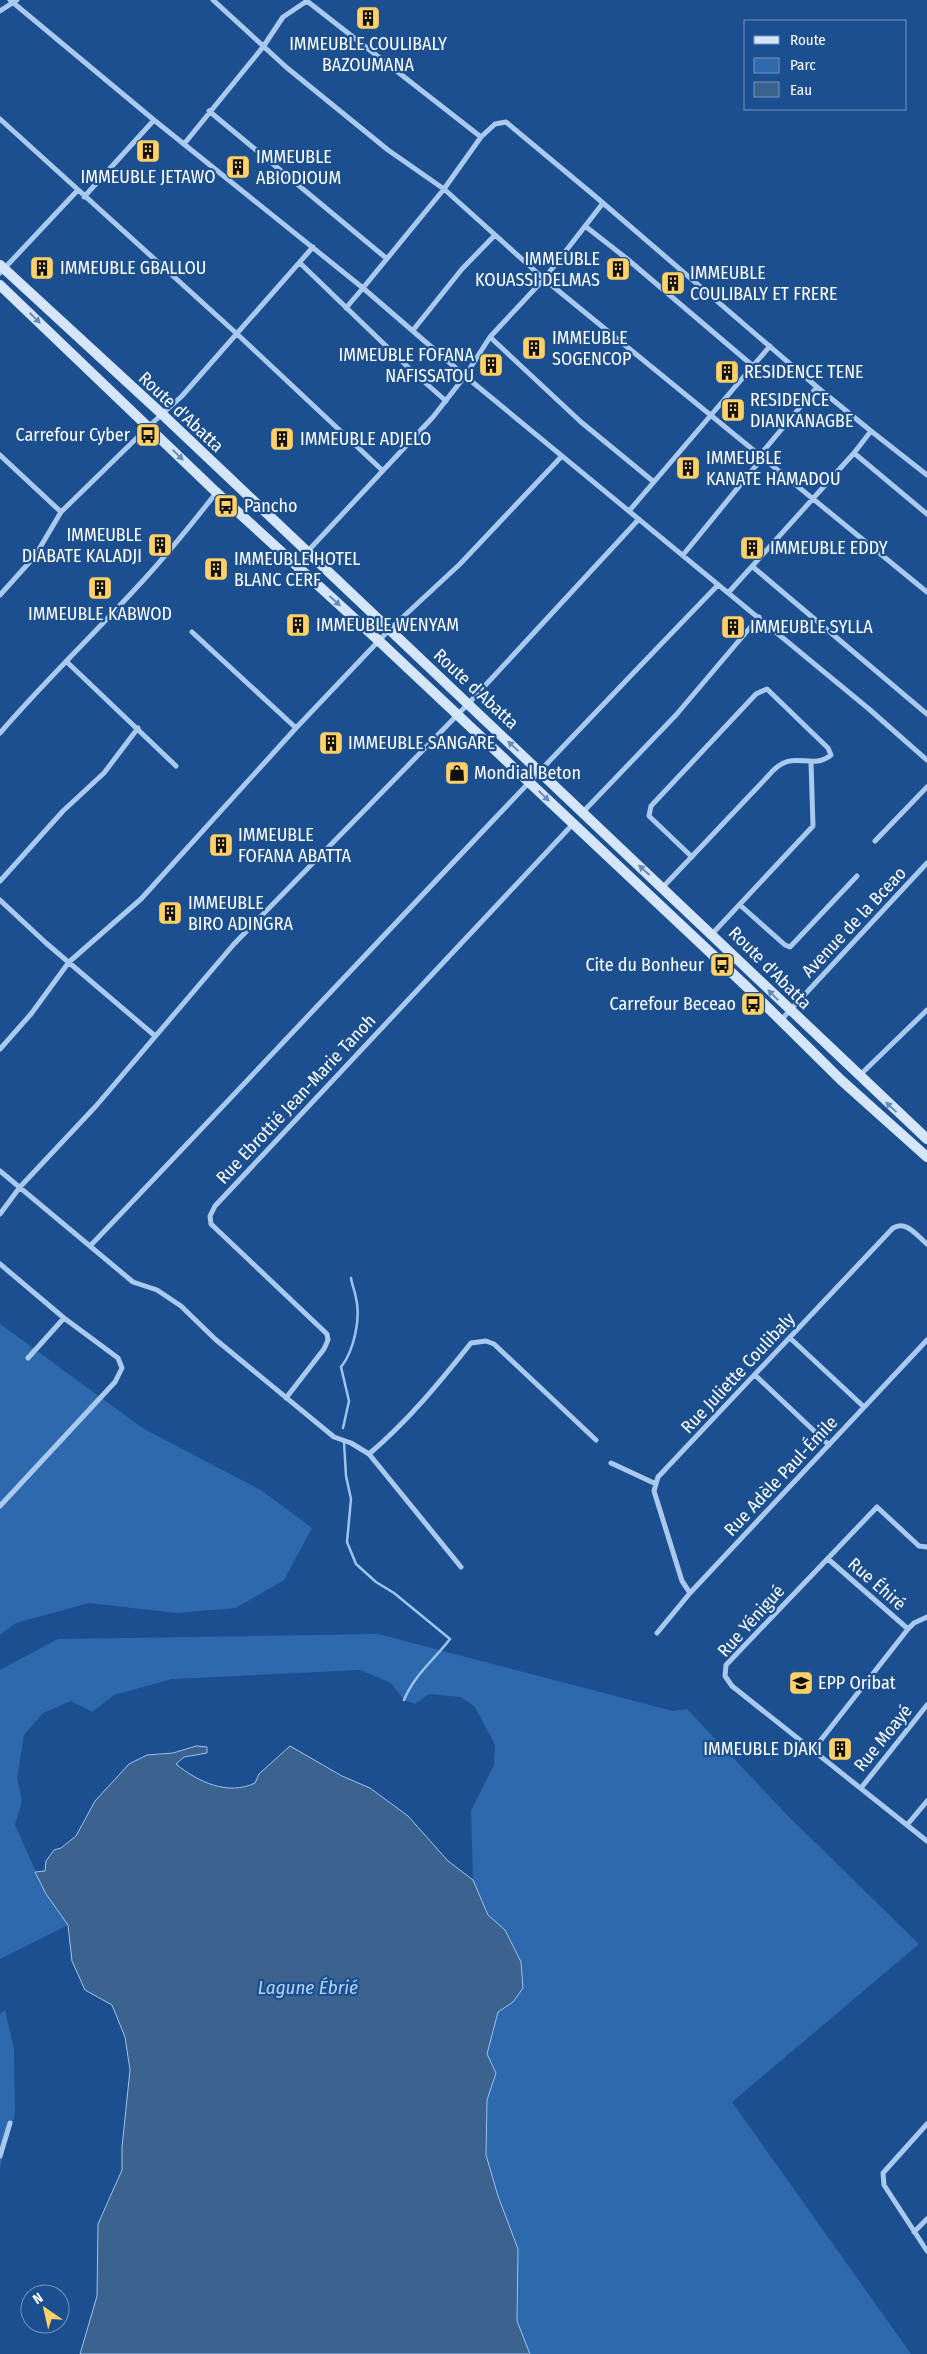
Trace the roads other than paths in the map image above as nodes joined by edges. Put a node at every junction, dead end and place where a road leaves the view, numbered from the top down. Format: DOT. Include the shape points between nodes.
graph roads {
  1 [pos="13,1"];
  2 [pos="216,1"];
  3 [pos="0,11"];
  4 [pos="263,46"];
  5 [pos="209,111"];
  6 [pos="0,119"];
  7 [pos="154,120"];
  8 [pos="481,137"];
  9 [pos="184,144"];
  10 [pos="444,189"];
  11 [pos="77,191"];
  12 [pos="84,197"];
  13 [pos="603,203"];
  14 [pos="585,226"];
  15 [pos="495,235"];
  16 [pos="313,247"];
  17 [pos="386,258"];
  18 [pos="300,263"];
  19 [pos="1,269"];
  20 [pos="544,279"];
  21 [pos="0,285"];
  22 [pos="363,288"];
  23 [pos="346,308"];
  24 [pos="414,330"];
  25 [pos="236,333"];
  26 [pos="490,337"];
  27 [pos="770,346"];
  28 [pos="753,366"];
  29 [pos="465,376"];
  30 [pos="817,388"];
  31 [pos="446,401"];
  32 [pos="163,415"];
  33 [pos="710,415"];
  34 [pos="148,426"];
  35 [pos="871,431"];
  36 [pos="854,453"];
  37 [pos="0,455"];
  38 [pos="562,456"];
  39 [pos="761,456"];
  40 [pos="382,470"];
  41 [pos="927,475"];
  42 [pos="654,482"];
  43 [pos="216,492"];
  44 [pos="814,499"];
  45 [pos="629,511"];
  46 [pos="61,512"];
  47 [pos="927,514"];
  48 [pos="639,519"];
  49 [pos="306,552"];
  50 [pos="683,555"];
  51 [pos="753,567"];
  52 [pos="718,584"];
  53 [pos="927,592"];
  54 [pos="728,593"];
  55 [pos="0,595"];
  56 [pos="758,617"];
  57 [pos="389,630"];
  58 [pos="192,632"];
  59 [pos="378,640"];
  60 [pos="67,662"];
  61 [pos="468,704"];
  62 [pos="927,714"];
  63 [pos="457,715"];
  64 [pos="138,728"];
  65 [pos="296,728"];
  66 [pos="0,733"];
  67 [pos="927,760"];
  68 [pos="811,762"];
  69 [pos="176,766"];
  70 [pos="538,770"];
  71 [pos="528,781"];
  72 [pos="927,786"];
  73 [pos="582,814"];
  74 [pos="573,824"];
  75 [pos="874,841"];
  76 [pos="692,857"];
  77 [pos="927,863"];
  78 [pos="857,876"];
  79 [pos="0,882"];
  80 [pos="663,888"];
  81 [pos="0,900"];
  82 [pos="740,905"];
  83 [pos="712,934"];
  84 [pos="69,962"];
  85 [pos="927,1010"];
  86 [pos="790,1011"];
  87 [pos="781,1020"];
  88 [pos="154,1035"];
  89 [pos="0,1049"];
  90 [pos="859,1076"];
  91 [pos="927,1139"];
  92 [pos="927,1156"];
  93 [pos="0,1171"];
  94 [pos="20,1187"];
  95 [pos="0,1214"];
  96 [pos="927,1244"];
  97 [pos="90,1246"];
  98 [pos="0,1264"];
  99 [pos="64,1318"];
  100 [pos="790,1338"];
  101 [pos="927,1340"];
  102 [pos="28,1358"];
  103 [pos="755,1375"];
  104 [pos="286,1398"];
  105 [pos="864,1407"];
  106 [pos="596,1440"];
  107 [pos="829,1445"];
  108 [pos="369,1454"];
  109 [pos="611,1462"];
  110 [pos="656,1484"];
  111 [pos="0,1506"];
  112 [pos="927,1547"];
  113 [pos="828,1559"];
  114 [pos="461,1567"];
  115 [pos="690,1593"];
  116 [pos="927,1617"];
  117 [pos="908,1629"];
  118 [pos="657,1633"];
  119 [pos="927,1705"];
  120 [pos="813,1750"];
  121 [pos="861,1788"];
  122 [pos="927,1801"];
  123 [pos="907,1825"];
  124 [pos="927,1841"];
  125 [pos="10,2123"];
  126 [pos="927,2124"];
  127 [pos="0,2156"];
  128 [pos="927,2219"];
  129 [pos="914,2232"];
  130 [pos="927,2251"];
  1 -- 3 [label="street"];
  1 -- 7 [label="street"];
  2 -- 4 [label="street"];
  4 -- 5 [label="street"];
  4 -- 8 [label="street" via="283,17 308,1"];
  4 -- 10 [label="street" via="388,150"];
  5 -- 9 [label="street"];
  5 -- 17 [label="street"];
  6 -- 11 [label="street"];
  7 -- 9 [label="street"];
  7 -- 12 [label="street"];
  8 -- 10 [label="street"];
  8 -- 13 [label="street" via="496,124 506,122"];
  9 -- 16 [label="street"];
  10 -- 15 [label="street"];
  10 -- 17 [label="street"];
  11 -- 12 [label="street"];
  11 -- 19 [label="street"];
  12 -- 25 [label="street"];
  13 -- 14 [label="street"];
  13 -- 27 [label="street"];
  14 -- 20 [label="street"];
  14 -- 28 [label="street"];
  15 -- 20 [label="street"];
  15 -- 24 [label="street"];
  16 -- 18 [label="street"];
  16 -- 22 [label="street"];
  17 -- 22 [label="street"];
  18 -- 23 [label="street"];
  18 -- 25 [label="street"];
  19 -- 32 [label="street, Route d'Abatta"];
  20 -- 26 [label="street"];
  20 -- 33 [label="street"];
  21 -- 34 [label="street, Route d'Abatta, one-way"];
  22 -- 23 [label="street"];
  22 -- 24 [label="street"];
  23 -- 31 [label="street"];
  24 -- 29 [label="street"];
  25 -- 32 [label="street"];
  25 -- 40 [label="street"];
  26 -- 29 [label="street"];
  26 -- 42 [label="street" via="581,422"];
  27 -- 28 [label="street"];
  27 -- 30 [label="street"];
  28 -- 33 [label="street"];
  29 -- 31 [label="street"];
  29 -- 38 [label="street"];
  30 -- 35 [label="street"];
  30 -- 39 [label="street"];
  31 -- 40 [label="street"];
  32 -- 34 [label="street"];
  32 -- 49 [label="street, Route d'Abatta"];
  33 -- 39 [label="street"];
  33 -- 42 [label="street"];
  34 -- 43 [label="street, Route d'Abatta, one-way"];
  34 -- 46 [label="street"];
  35 -- 36 [label="street"];
  35 -- 41 [label="street"];
  36 -- 44 [label="street"];
  36 -- 47 [label="street"];
  37 -- 46 [label="street"];
  38 -- 45 [label="street"];
  38 -- 57 [label="street" via="460,564"];
  39 -- 44 [label="street"];
  39 -- 50 [label="street"];
  40 -- 49 [label="street"];
  42 -- 45 [label="street"];
  43 -- 59 [label="street, Route d'Abatta, one-way"];
  43 -- 60 [label="street" via="177,543"];
  44 -- 51 [label="street"];
  44 -- 53 [label="street"];
  45 -- 48 [label="street"];
  46 -- 55 [label="street" via="35,556"];
  48 -- 50 [label="street"];
  48 -- 61 [label="street"];
  49 -- 57 [label="street, Route d'Abatta"];
  50 -- 52 [label="street"];
  51 -- 54 [label="street"];
  51 -- 62 [label="street"];
  52 -- 54 [label="street"];
  52 -- 70 [label="street"];
  54 -- 56 [label="street"];
  56 -- 67 [label="street"];
  56 -- 73 [label="street" via="676,715"];
  57 -- 59 [label="street"];
  57 -- 61 [label="street, Route d'Abatta"];
  58 -- 65 [label="street"];
  59 -- 63 [label="street, Route d'Abatta"];
  59 -- 65 [label="street"];
  60 -- 64 [label="street"];
  60 -- 66 [label="street"];
  61 -- 63 [label="street"];
  70 -- 61 [label="street, Route d'Abatta, one-way"];
  63 -- 71 [label="street, Route d'Abatta"];
  63 -- 88 [label="street" via="234,944"];
  64 -- 69 [label="street"];
  64 -- 79 [label="street" via="104,773 63,811"];
  65 -- 84 [label="street" via="141,899"];
  68 -- 76 [label="street" via="789,760 776,766"];
  68 -- 76 [label="street" via="830,757 830,750 767,689 756,694 648,812"];
  68 -- 82 [label="street" via="813,826"];
  70 -- 71 [label="street"];
  70 -- 73 [label="street, Route d'Abatta"];
  71 -- 74 [label="street, Route d'Abatta, one-way"];
  71 -- 97 [label="street"];
  72 -- 75 [label="street"];
  80 -- 73 [label="street, Route d'Abatta, one-way"];
  74 -- 87 [label="street, Route d'Abatta"];
  74 -- 104 [label="street, Rue Ebrottié Jean-Marie Tanoh" via="215,1206 210,1216 211,1224 326,1334 328,1340 324,1349"];
  76 -- 80 [label="street"];
  77 -- 86 [label="street, Avenue de la Bceao"];
  78 -- 82 [label="street" via="790,947"];
  80 -- 83 [label="street, Route d'Abatta"];
  81 -- 84 [label="street"];
  82 -- 83 [label="street"];
  86 -- 83 [label="street, Route d'Abatta, one-way"];
  84 -- 88 [label="street"];
  84 -- 89 [label="street" via="31,1014"];
  85 -- 90 [label="street"];
  86 -- 87 [label="street, Avenue de la Bceao"];
  86 -- 90 [label="street, Route d'Abatta"];
  87 -- 92 [label="street, Route d'Abatta" via="841,1080"];
  88 -- 94 [label="street" via="96,1106"];
  91 -- 90 [label="street, Route d'Abatta, one-way"];
  93 -- 94 [label="street"];
  94 -- 95 [label="street"];
  94 -- 97 [label="street"];
  96 -- 100 [label="street, Rue Juliette Coulibaly" via="906,1225 893,1228"];
  97 -- 104 [label="street" via="133,1282 157,1290 181,1306"];
  98 -- 99 [label="street"];
  99 -- 102 [label="street"];
  99 -- 111 [label="street" via="118,1358 122,1368 115,1382"];
  100 -- 103 [label="street, Rue Juliette Coulibaly"];
  100 -- 105 [label="street"];
  101 -- 105 [label="street, Rue Adèle Paul-Émile"];
  103 -- 107 [label="street"];
  103 -- 110 [label="street, Rue Juliette Coulibaly" via="658,1477"];
  104 -- 108 [label="street" via="334,1437"];
  105 -- 107 [label="street, Rue Adèle Paul-Émile"];
  106 -- 108 [label="street" via="494,1344 478,1341 471,1343 430,1395"];
  107 -- 115 [label="street, Rue Adèle Paul-Émile"];
  108 -- 114 [label="street"];
  109 -- 110 [label="street"];
  110 -- 115 [label="street" via="654,1491 682,1581"];
  112 -- 113 [label="street, Rue Yénigué" via="918,1546 877,1507"];
  113 -- 117 [label="street, Rue Éhiré"];
  113 -- 120 [label="street, Rue Yénigué" via="726,1665 725,1676 732,1686"];
  115 -- 118 [label="street, Rue Adèle Paul-Émile"];
  116 -- 117 [label="street"];
  117 -- 120 [label="street"];
  119 -- 121 [label="street, Rue Moayé"];
  120 -- 121 [label="street, Rue Yénigué"];
  121 -- 123 [label="street, Rue Yénigué"];
  122 -- 123 [label="street"];
  123 -- 124 [label="street, Rue Yénigué"];
  125 -- 127 [label="street"];
  126 -- 129 [label="street" via="883,2173 884,2185"];
  128 -- 129 [label="street"];
  129 -- 130 [label="street"];
}
